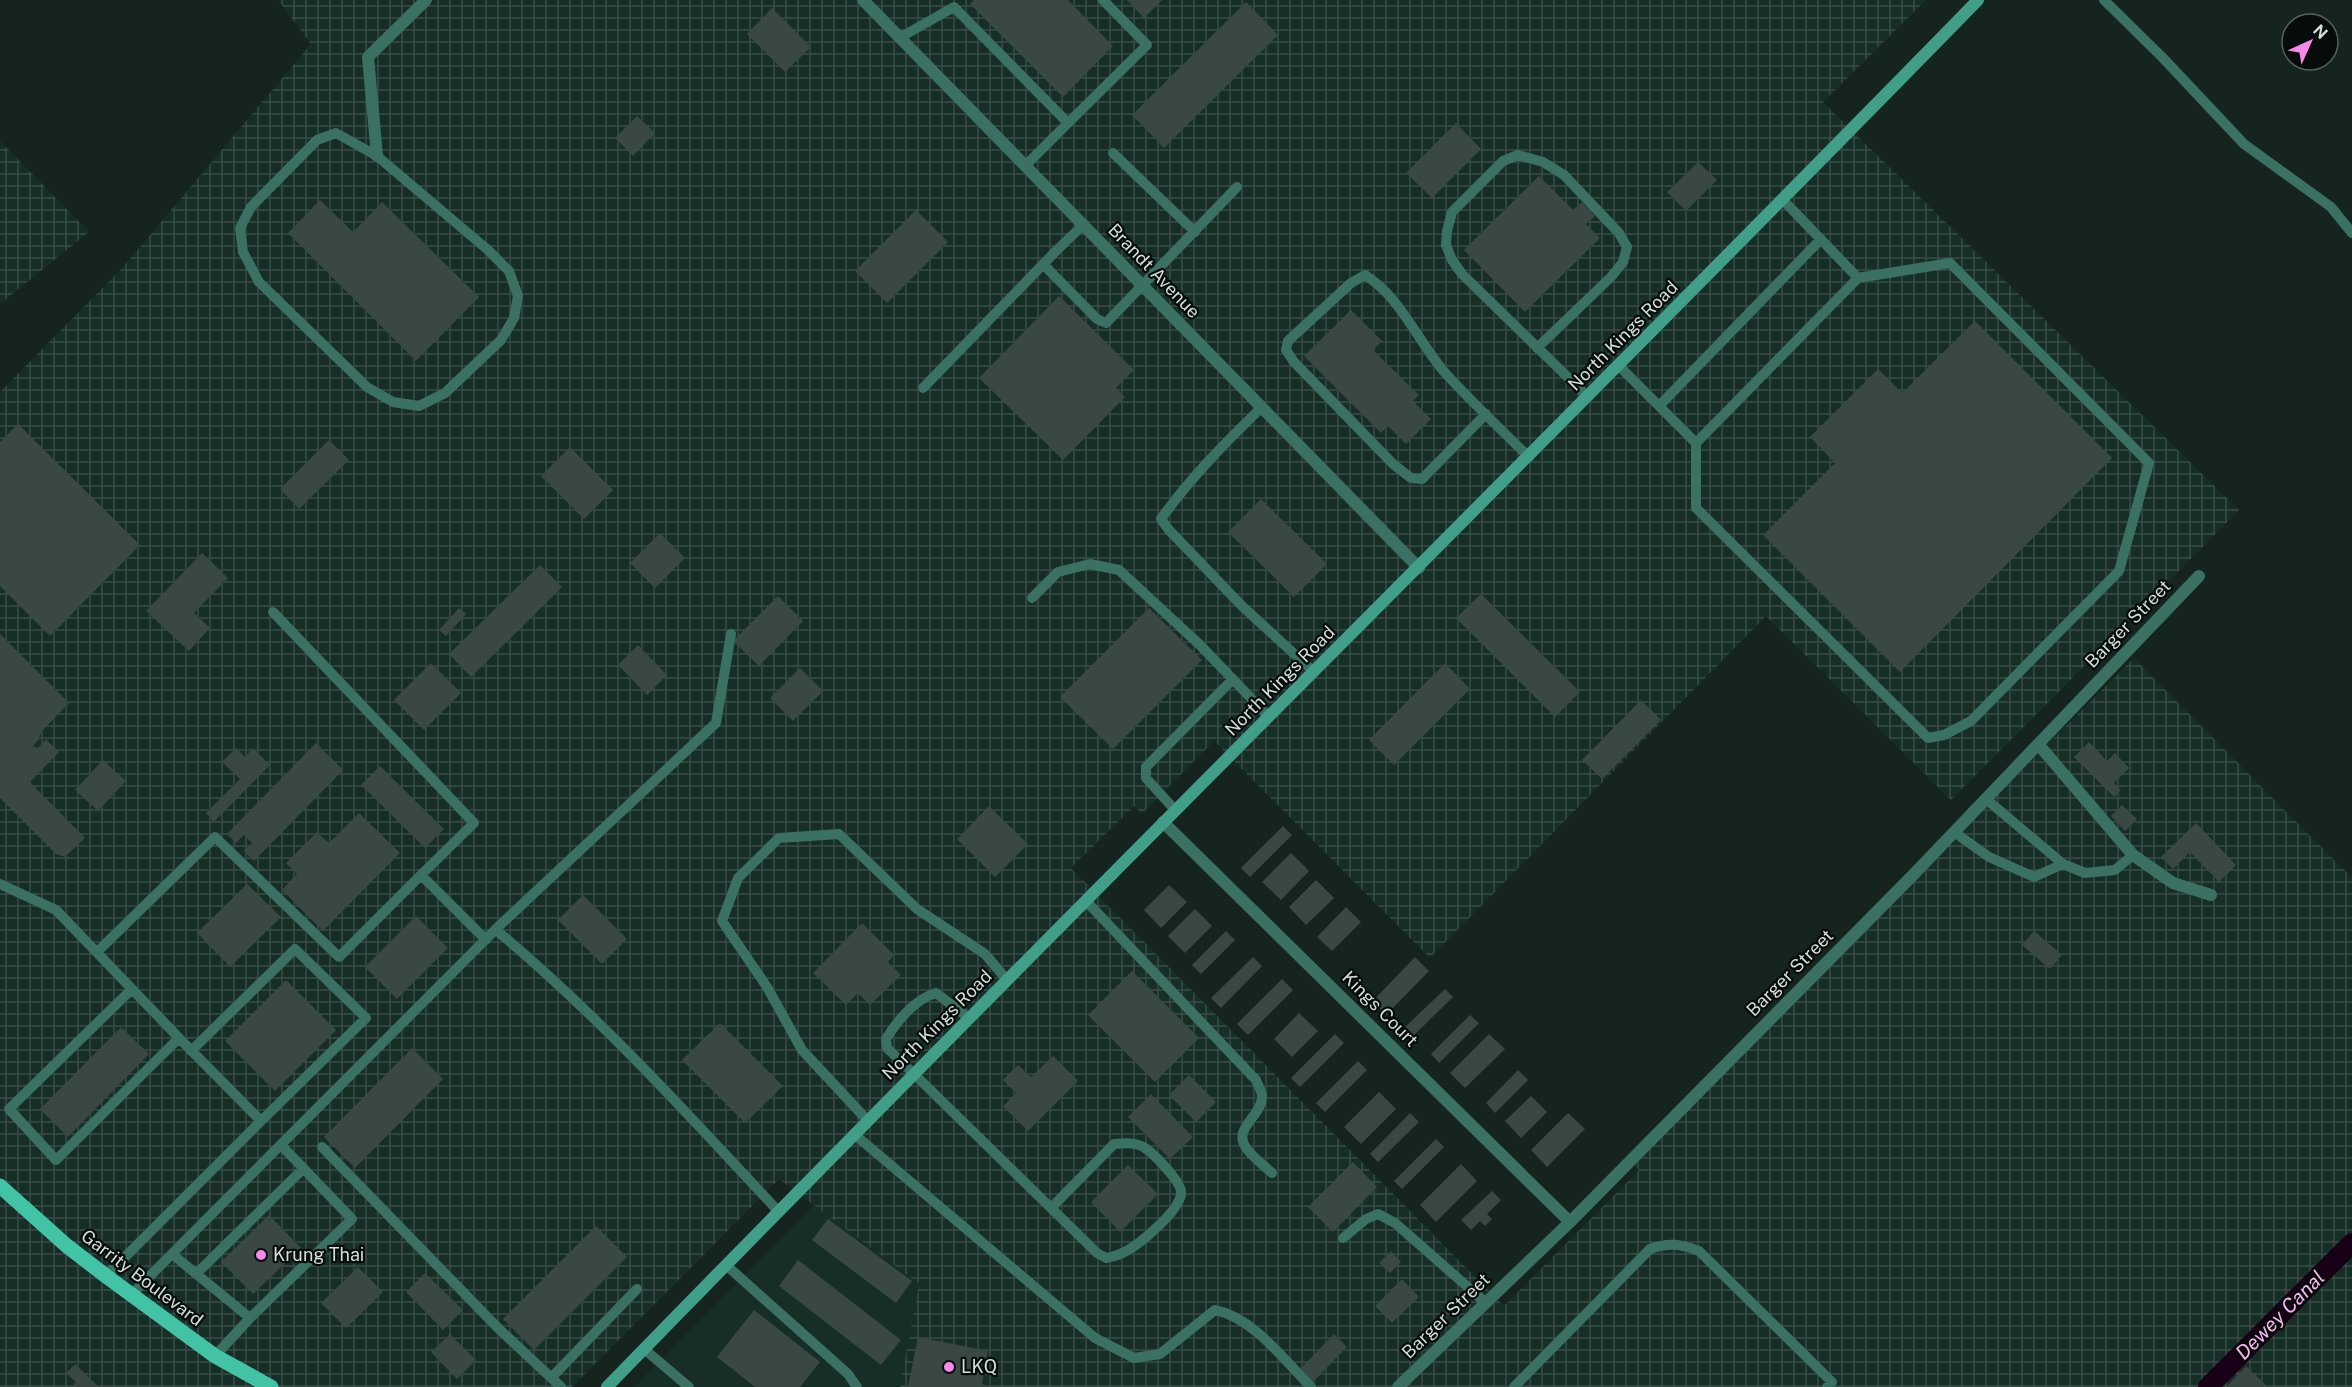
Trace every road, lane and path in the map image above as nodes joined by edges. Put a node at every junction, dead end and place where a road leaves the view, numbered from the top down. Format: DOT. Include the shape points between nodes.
graph roads {
  1 [pos="426,0"];
  2 [pos="863,0"];
  3 [pos="1103,0"];
  4 [pos="1978,0"];
  5 [pos="2104,0"];
  6 [pos="958,3"];
  7 [pos="902,37"];
  8 [pos="1068,123"];
  9 [pos="1113,153"];
  10 [pos="377,156"];
  11 [pos="1026,165"];
  12 [pos="1237,187"];
  13 [pos="1783,200"];
  14 [pos="1084,224"];
  15 [pos="1195,232"];
  16 [pos="2352,233"];
  17 [pos="1821,239"];
  18 [pos="1042,264"];
  19 [pos="1858,278"];
  20 [pos="1143,286"];
  21 [pos="1537,348"];
  22 [pos="1619,366"];
  23 [pos="923,388"];
  24 [pos="1588,397"];
  25 [pos="1659,406"];
  26 [pos="1262,407"];
  27 [pos="1486,414"];
  28 [pos="1696,443"];
  29 [pos="1528,457"];
  30 [pos="1419,568"];
  31 [pos="2199,576"];
  32 [pos="1032,598"];
  33 [pos="273,612"];
  34 [pos="731,634"];
  35 [pos="1314,672"];
  36 [pos="1233,680"];
  37 [pos="1269,717"];
  38 [pos="2038,744"];
  39 [pos="1986,799"];
  40 [pos="1175,810"];
  41 [pos="1164,822"];
  42 [pos="1954,832"];
  43 [pos="2133,855"];
  44 [pos="2063,864"];
  45 [pos="421,875"];
  46 [pos="0,884"];
  47 [pos="2211,895"];
  48 [pos="1086,901"];
  49 [pos="496,930"];
  50 [pos="486,940"];
  51 [pos="97,952"];
  52 [pos="1007,980"];
  53 [pos="132,989"];
  54 [pos="969,1018"];
  55 [pos="179,1038"];
  56 [pos="191,1051"];
  57 [pos="914,1074"];
  58 [pos="868,1120"];
  59 [pos="261,1121"];
  60 [pos="854,1134"];
  61 [pos="281,1145"];
  62 [pos="322,1147"];
  63 [pos="303,1169"];
  64 [pos="1272,1173"];
  65 [pos="0,1186"];
  66 [pos="1051,1208"];
  67 [pos="778,1211"];
  68 [pos="1570,1222"];
  69 [pos="1342,1238"];
  70 [pos="172,1254"];
  71 [pos="726,1265"];
  72 [pos="196,1274"];
  73 [pos="106,1276"];
  74 [pos="637,1289"];
  75 [pos="131,1295"];
  76 [pos="1486,1303"];
  77 [pos="250,1318"];
  78 [pos="644,1349"];
  79 [pos="215,1356"];
  80 [pos="551,1378"];
  81 [pos="1832,1386"];
  82 [pos="272,1387"];
  83 [pos="561,1387"];
  84 [pos="607,1387"];
  85 [pos="689,1387"];
  86 [pos="857,1387"];
  87 [pos="1311,1387"];
  88 [pos="1398,1387"];
  89 [pos="1515,1387"];
  1 -- 10 [label="street" via="368,57"];
  2 -- 7 [label="street, Brandt Avenue"];
  3 -- 8 [label="lane" via="1147,45"];
  4 -- 13 [label="street, North Kings Road"];
  5 -- 16 [label="lane" via="2244,144 2331,207"];
  6 -- 7 [label="lane"];
  6 -- 8 [label="lane"];
  7 -- 11 [label="street, Brandt Avenue"];
  8 -- 11 [label="lane"];
  9 -- 15 [label="lane"];
  10 -- 10 [label="lane" via="336,133 317,140 251,207 240,228 243,252 260,282 368,387 393,402 418,406 445,393 501,340 514,318 518,296 508,271 488,250"];
  11 -- 14 [label="street, Brandt Avenue"];
  12 -- 15 [label="lane"];
  13 -- 17 [label="lane"];
  13 -- 22 [label="street, North Kings Road"];
  14 -- 18 [label="lane"];
  14 -- 20 [label="street, Brandt Avenue"];
  15 -- 20 [label="lane"];
  17 -- 19 [label="lane"];
  17 -- 25 [label="lane"];
  18 -- 20 [label="lane" via="1097,319 1106,323"];
  18 -- 23 [label="lane"];
  19 -- 28 [label="lane"];
  19 -- 28 [label="lane" via="1950,263 2149,463 2119,571 1971,721 1928,738 1696,508"];
  20 -- 26 [label="street, Brandt Avenue"];
  21 -- 21 [label="lane" via="1462,274 1446,245 1452,212 1503,161 1518,155 1543,162 1564,175 1620,233 1627,247 1623,262 1611,277"];
  21 -- 24 [label="lane"];
  22 -- 24 [label="street, North Kings Road"];
  22 -- 25 [label="lane"];
  24 -- 29 [label="street, North Kings Road"];
  25 -- 28 [label="lane"];
  26 -- 30 [label="street, Brandt Avenue"];
  26 -- 35 [label="lane" via="1179,494 1161,519 1242,606"];
  27 -- 27 [label="lane" via="1446,374 1409,321 1377,283 1365,275 1351,283 1288,341 1286,350 1294,362 1410,478 1422,479"];
  27 -- 29 [label="lane"];
  29 -- 30 [label="street, North Kings Road"];
  30 -- 35 [label="street, North Kings Road"];
  31 -- 38 [label="street, Barger Street"];
  32 -- 36 [label="lane" via="1058,572 1090,564 1119,570"];
  33 -- 45 [label="lane" via="474,823"];
  34 -- 49 [label="lane" via="716,723"];
  35 -- 37 [label="street, North Kings Road"];
  36 -- 37 [label="lane"];
  36 -- 40 [label="lane" via="1146,767 1146,778"];
  37 -- 40 [label="street, North Kings Road"];
  38 -- 39 [label="street, Barger Street"];
  38 -- 43 [label="street"];
  39 -- 42 [label="street, Barger Street"];
  39 -- 44 [label="lane"];
  40 -- 41 [label="street, North Kings Road"];
  41 -- 48 [label="street, North Kings Road"];
  41 -- 68 [label="street, Kings Court"];
  42 -- 44 [label="lane" via="1989,857 2034,878"];
  42 -- 68 [label="street, Barger Street"];
  43 -- 44 [label="lane" via="2115,870 2085,873"];
  43 -- 47 [label="street" via="2173,883"];
  45 -- 50 [label="lane"];
  45 -- 51 [label="lane" via="339,957 215,837"];
  46 -- 51 [label="lane" via="56,909"];
  48 -- 52 [label="street, North Kings Road"];
  48 -- 64 [label="lane" via="1256,1080 1263,1096 1259,1111 1245,1126 1242,1137 1245,1148"];
  49 -- 50 [label="lane"];
  49 -- 67 [label="lane" via="554,979"];
  50 -- 61 [label="lane"];
  51 -- 53 [label="lane"];
  52 -- 54 [label="street, North Kings Road"];
  52 -- 58 [label="lane" via="986,954 917,909 839,834 779,838 738,878 722,921 767,987 802,1050"];
  53 -- 55 [label="lane"];
  53 -- 55 [label="lane" via="9,1109 56,1160"];
  54 -- 57 [label="street, North Kings Road"];
  54 -- 57 [label="lane" via="936,993 925,996 895,1025 886,1039 888,1048"];
  55 -- 56 [label="lane"];
  56 -- 59 [label="lane"];
  56 -- 59 [label="lane" via="295,949 366,1018"];
  57 -- 58 [label="street, North Kings Road"];
  57 -- 66 [label="lane"];
  58 -- 60 [label="street, North Kings Road"];
  59 -- 73 [label="lane"];
  60 -- 67 [label="street, North Kings Road"];
  60 -- 87 [label="lane" via="1095,1338 1134,1358 1160,1354 1215,1310 1231,1313"];
  61 -- 63 [label="lane"];
  61 -- 70 [label="lane"];
  62 -- 80 [label="lane"];
  63 -- 72 [label="lane"];
  63 -- 77 [label="lane" via="352,1219"];
  65 -- 73 [label="main road, Garrity Boulevard"];
  66 -- 66 [label="lane" via="1106,1258 1121,1254 1147,1236 1176,1207 1182,1193 1179,1182 1144,1147 1128,1142 1114,1144"];
  67 -- 71 [label="street, North Kings Road"];
  68 -- 76 [label="street, Barger Street"];
  69 -- 76 [label="lane" via="1378,1214 1395,1223"];
  70 -- 72 [label="lane"];
  70 -- 75 [label="lane"];
  71 -- 78 [label="street, North Kings Road"];
  71 -- 86 [label="lane" via="848,1374"];
  72 -- 77 [label="lane"];
  73 -- 75 [label="main road, Garrity Boulevard"];
  74 -- 80 [label="lane"];
  75 -- 79 [label="main road, Garrity Boulevard"];
  76 -- 88 [label="street, Barger Street"];
  77 -- 79 [label="lane"];
  78 -- 84 [label="street, North Kings Road"];
  78 -- 85 [label="lane"];
  79 -- 82 [label="main road, Garrity Boulevard"];
  80 -- 83 [label="lane"];
  81 -- 89 [label="lane" via="1699,1251 1666,1243 1650,1249"];
}
